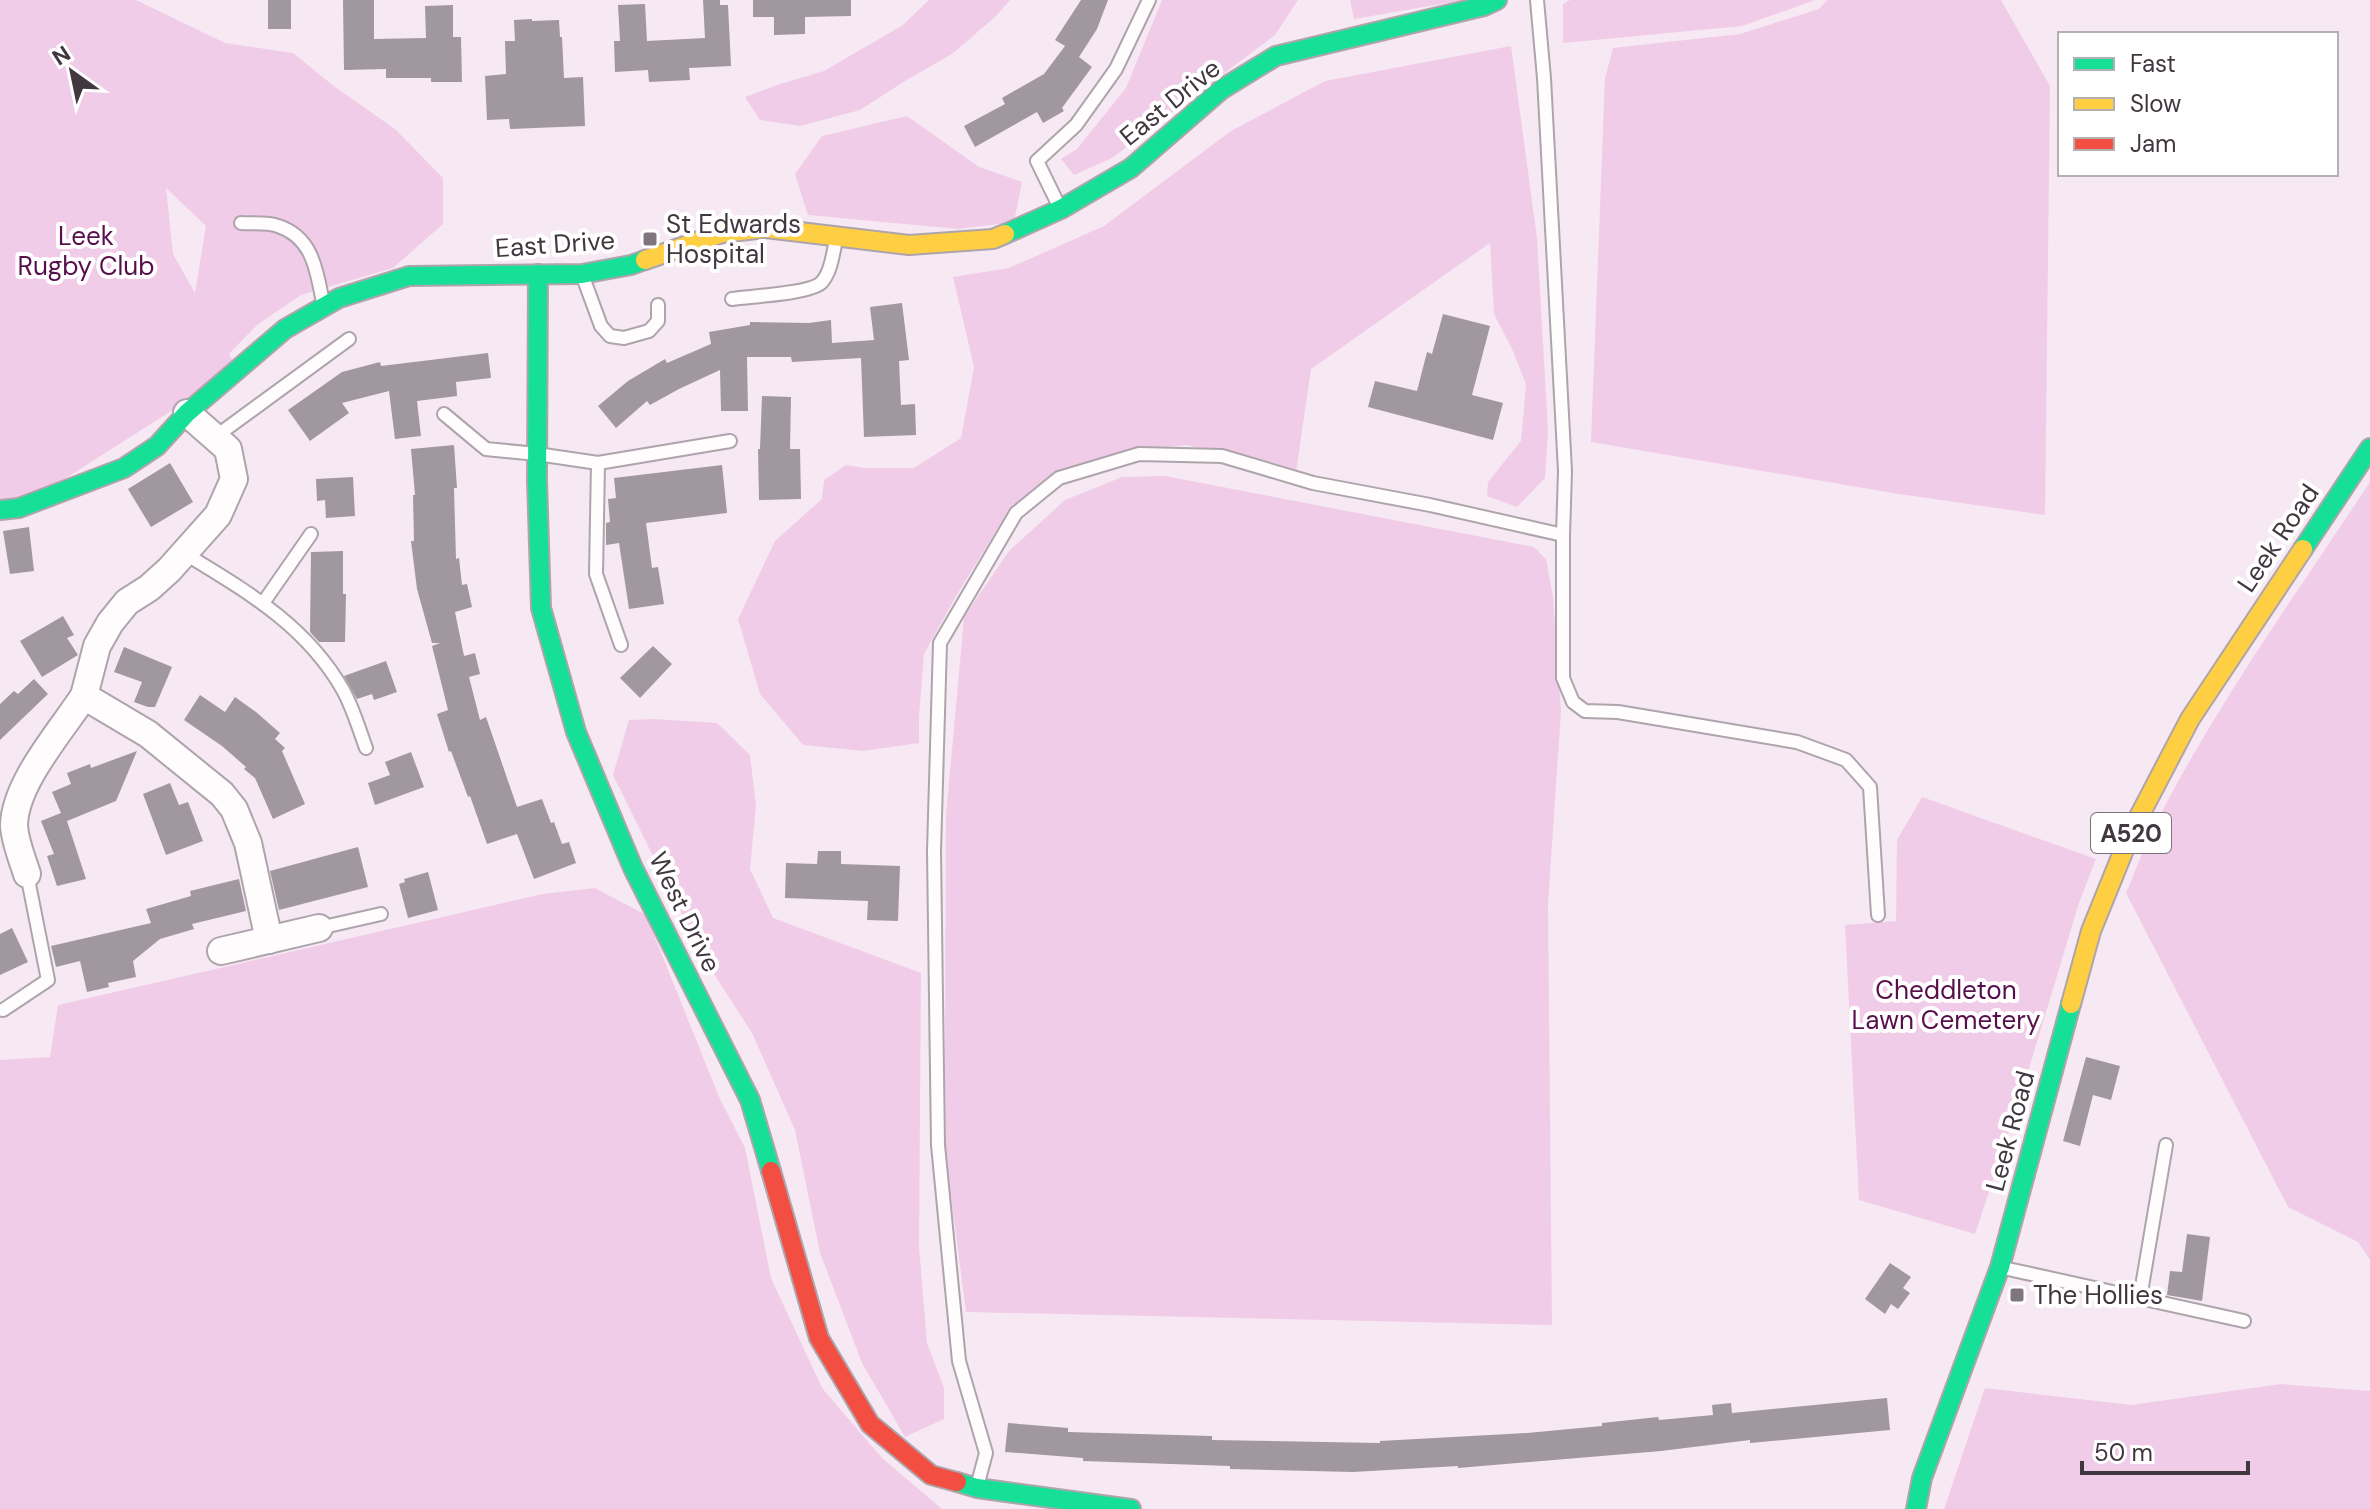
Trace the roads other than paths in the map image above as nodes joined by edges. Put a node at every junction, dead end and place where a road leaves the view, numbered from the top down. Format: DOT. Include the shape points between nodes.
graph roads {
  1 [pos="1149,0"];
  2 [pos="1497,0"];
  3 [pos="1537,0"];
  4 [pos="1061,209"];
  5 [pos="241,223"];
  6 [pos="837,236"];
  7 [pos="538,274"];
  8 [pos="582,274"];
  9 [pos="732,299"];
  10 [pos="658,305"];
  11 [pos="324,306"];
  12 [pos="349,339"];
  13 [pos="187,413"];
  14 [pos="444,414"];
  15 [pos="215,437"];
  16 [pos="730,441"];
  17 [pos="2370,448"];
  18 [pos="537,454"];
  19 [pos="598,463"];
  20 [pos="0,510"];
  21 [pos="311,534"];
  22 [pos="1563,535"];
  23 [pos="184,553"];
  24 [pos="263,603"];
  25 [pos="621,645"];
  26 [pos="84,696"];
  27 [pos="366,748"];
  28 [pos="27,874"];
  29 [pos="381,914"];
  30 [pos="1878,915"];
  31 [pos="319,928"];
  32 [pos="269,940"];
  33 [pos="221,951"];
  34 [pos="3,1010"];
  35 [pos="2166,1145"];
  36 [pos="2000,1267"];
  37 [pos="2140,1298"];
  38 [pos="2244,1321"];
  39 [pos="977,1488"];
  40 [pos="1131,1509"];
  41 [pos="1916,1509"];
  1 -- 4 [label="lane" via="1116,69 1076,125 1037,161"];
  2 -- 4 [label="main road, East Drive" via="1276,56 1222,89 1131,168"];
  3 -- 22 [label="lane" via="1565,471"];
  4 -- 6 [label="main road, East Drive" via="993,239 909,245"];
  5 -- 11 [label="lane" via="278,226 304,241"];
  6 -- 8 [label="main road, East Drive" via="766,228 722,233 631,265"];
  6 -- 9 [label="lane" via="820,283 806,290"];
  7 -- 8 [label="main road, East Drive"];
  7 -- 11 [label="main road, East Drive" via="409,276"];
  7 -- 18 [label="main road, West Drive"];
  8 -- 10 [label="lane" via="601,326 610,336 649,331 658,321"];
  11 -- 13 [label="main road, East Drive" via="285,329"];
  12 -- 15 [label="lane"];
  13 -- 15 [label="street"];
  13 -- 20 [label="main road, East Drive" via="157,446 124,468 19,508"];
  14 -- 18 [label="lane" via="486,449"];
  15 -- 23 [label="street" via="228,449 234,479 218,515"];
  16 -- 19 [label="lane"];
  17 -- 36 [label="main road, Leek Road / A520" via="2190,719 2132,830 2091,931"];
  18 -- 19 [label="lane"];
  18 -- 39 [label="main road, West Drive" via="541,608 576,732 633,868 750,1100 819,1338 870,1424 931,1475"];
  19 -- 25 [label="lane" via="596,574"];
  21 -- 24 [label="lane"];
  22 -- 30 [label="lane" via="1563,678 1573,702 1585,711 1797,742 1846,760 1870,787"];
  22 -- 39 [label="lane" via="1313,483 1222,456 1139,454 1059,478 1016,513 940,643 934,851 938,1145 959,1361 986,1453"];
  23 -- 24 [label="lane"];
  23 -- 26 [label="street" via="110,623 97,646"];
  24 -- 27 [label="lane" via="311,644 344,691"];
  26 -- 28 [label="street" via="21,791 14,825"];
  26 -- 32 [label="street" via="148,734 234,809 248,843"];
  28 -- 34 [label="lane" via="48,980"];
  29 -- 31 [label="lane"];
  31 -- 32 [label="street"];
  32 -- 33 [label="street"];
  35 -- 37 [label="lane"];
  36 -- 37 [label="lane"];
  36 -- 41 [label="main road, Leek Road / A520" via="1922,1478"];
  37 -- 38 [label="lane"];
  39 -- 40 [label="main road, West Drive"];
}
